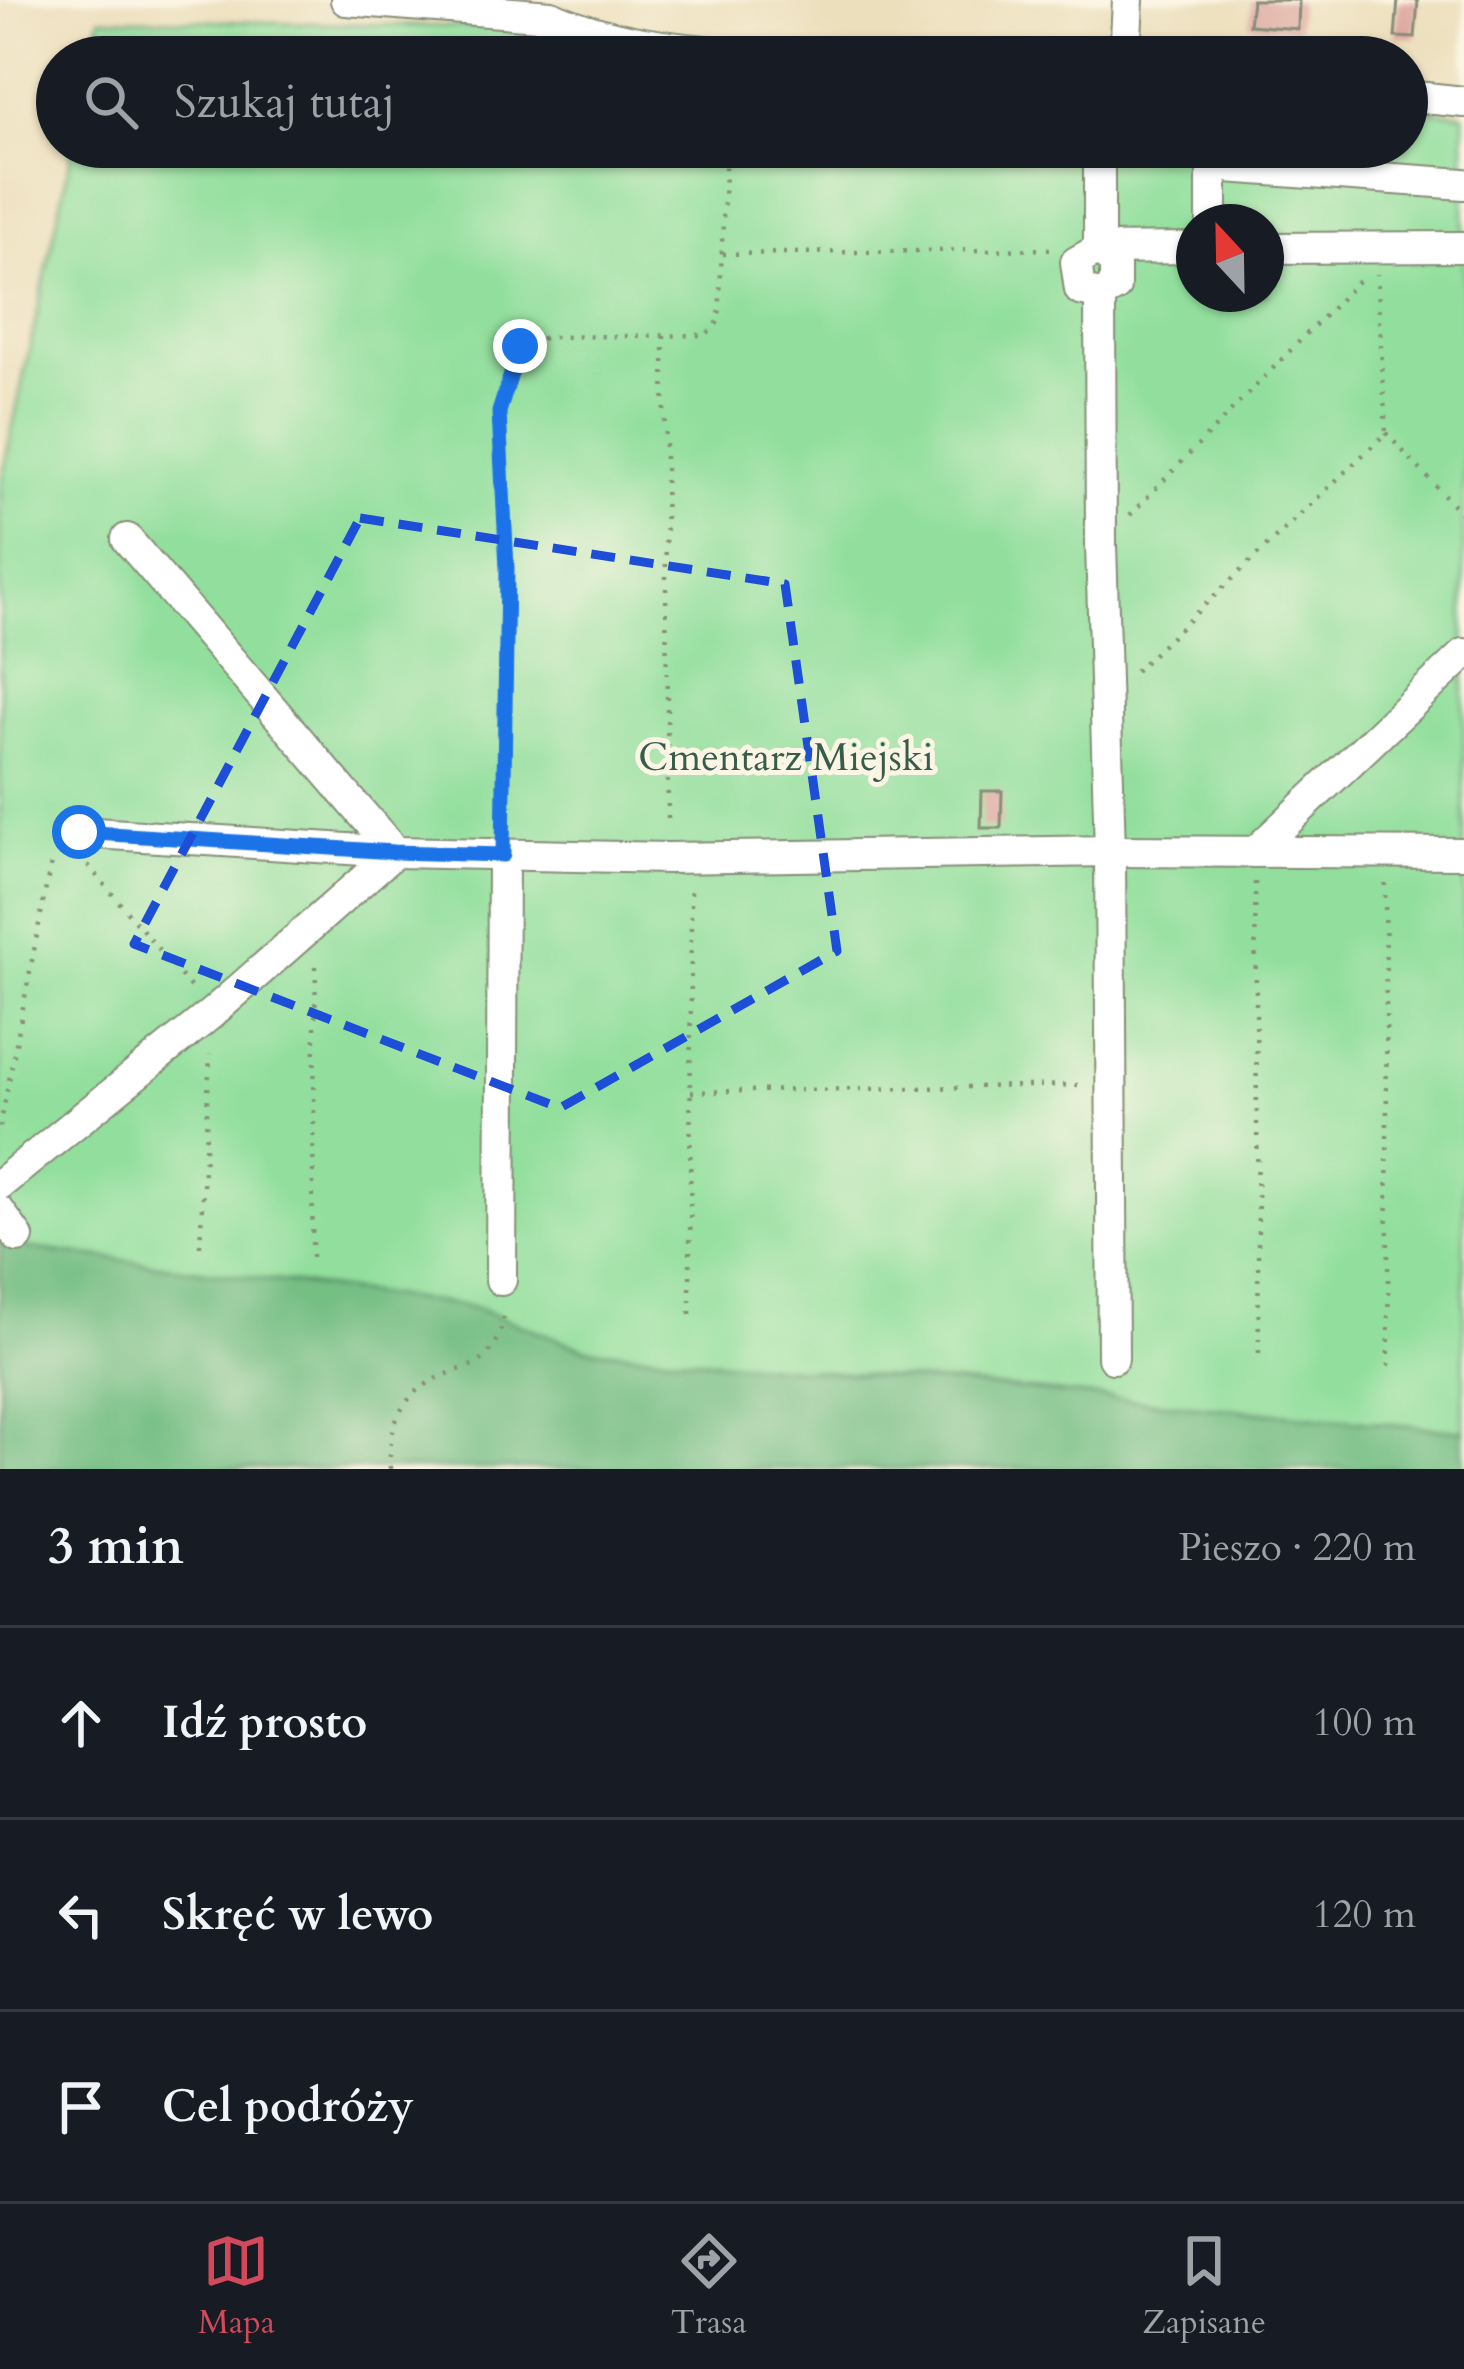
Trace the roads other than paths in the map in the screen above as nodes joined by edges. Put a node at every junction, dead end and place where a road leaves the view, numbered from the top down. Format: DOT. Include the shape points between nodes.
graph roads {
  1 [pos="346,0"];
  2 [pos="1128,0"];
  3 [pos="547,8"];
  4 [pos="616,36"];
  5 [pos="1126,36"];
  6 [pos="1428,98"];
  7 [pos="1464,102"];
  8 [pos="1099,168"];
  9 [pos="1212,168"];
  10 [pos="1315,168"];
  11 [pos="1464,184"];
  12 [pos="1213,204"];
  13 [pos="1464,247"];
  14 [pos="1099,248"];
  15 [pos="1176,248"];
  16 [pos="1284,249"];
  17 [pos="127,539"];
  18 [pos="1464,654"];
  19 [pos="68,841"];
  20 [pos="1110,851"];
  21 [pos="394,852"];
  22 [pos="1255,852"];
  23 [pos="1464,854"];
  24 [pos="503,855"];
  25 [pos="0,1184"];
  26 [pos="502,1280"];
  27 [pos="1113,1358"];
  1 -- 3 [label="street"];
  2 -- 5 [label="street"];
  3 -- 4 [label="street" via="573,26"];
  6 -- 7 [label="street"];
  8 -- 14 [label="street"];
  9 -- 12 [label="street"];
  10 -- 11 [label="street"];
  13 -- 16 [label="street" via="1383,255"];
  14 -- 15 [label="street"];
  14 -- 20 [label="street" via="1115,262 1114,287 1100,295"];
  17 -- 21 [label="street"];
  18 -- 22 [label="street"];
  19 -- 21 [label="street" via="79,832"];
  20 -- 22 [label="street"];
  20 -- 24 [label="street"];
  20 -- 27 [label="street"];
  21 -- 24 [label="street"];
  21 -- 25 [label="street"];
  22 -- 23 [label="street"];
  24 -- 26 [label="street"];
}
